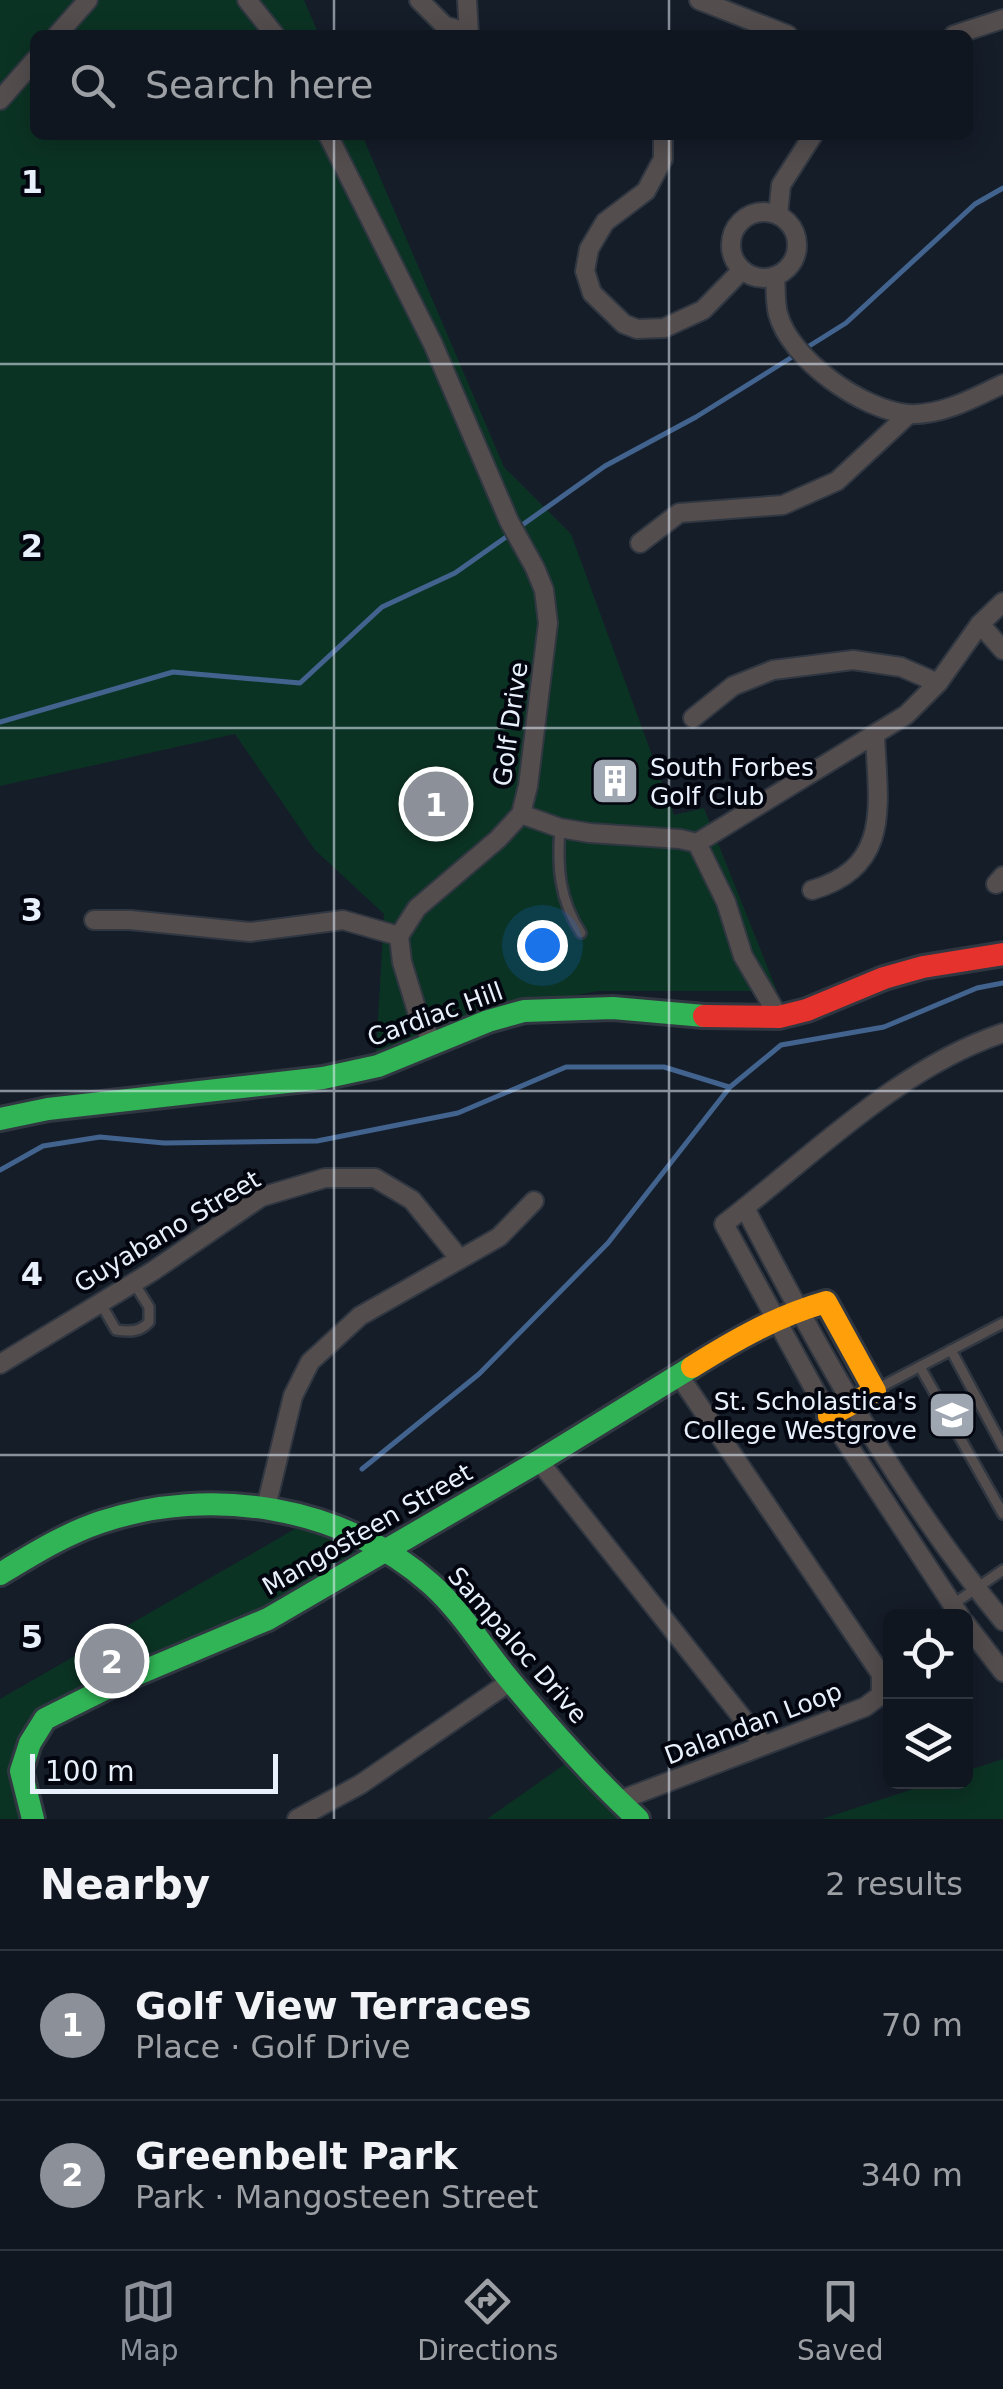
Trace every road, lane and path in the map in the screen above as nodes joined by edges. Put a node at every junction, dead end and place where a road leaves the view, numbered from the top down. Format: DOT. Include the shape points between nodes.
graph roads {
  1 [pos="88,0"];
  2 [pos="247,0"];
  3 [pos="418,0"];
  4 [pos="467,0"];
  5 [pos="698,0"];
  6 [pos="1003,20"];
  7 [pos="61,30"];
  8 [pos="271,30"];
  9 [pos="456,30"];
  10 [pos="468,30"];
  11 [pos="775,30"];
  12 [pos="970,30"];
  13 [pos="30,66"];
  14 [pos="0,100"];
  15 [pos="330,140"];
  16 [pos="663,140"];
  17 [pos="810,140"];
  18 [pos="778,216"];
  19 [pos="742,270"];
  20 [pos="775,276"];
  21 [pos="1003,384"];
  22 [pos="908,414"];
  23 [pos="640,543"];
  24 [pos="1003,602"];
  25 [pos="980,624"];
  26 [pos="1003,650"];
  27 [pos="938,683"];
  28 [pos="694,718"];
  29 [pos="874,736"];
  30 [pos="520,814"];
  31 [pos="560,828"];
  32 [pos="697,843"];
  33 [pos="812,890"];
  34 [pos="94,920"];
  35 [pos="581,933"];
  36 [pos="399,936"];
  37 [pos="1003,954"];
  38 [pos="779,1016"];
  39 [pos="1003,1032"];
  40 [pos="432,1042"];
  41 [pos="0,1120"];
  42 [pos="534,1201"];
  43 [pos="745,1208"];
  44 [pos="459,1258"];
  45 [pos="134,1283"];
  46 [pos="99,1302"];
  47 [pos="798,1310"];
  48 [pos="775,1321"];
  49 [pos="1003,1323"];
  50 [pos="951,1350"];
  51 [pos="0,1364"];
  52 [pos="920,1367"];
  53 [pos="678,1374"];
  54 [pos="874,1390"];
  55 [pos="852,1402"];
  56 [pos="828,1416"];
  57 [pos="1003,1447"];
  58 [pos="539,1461"];
  59 [pos="266,1507"];
  60 [pos="1003,1514"];
  61 [pos="385,1550"];
  62 [pos="1003,1570"];
  63 [pos="0,1574"];
  64 [pos="977,1589"];
  65 [pos="955,1609"];
  66 [pos="958,1609"];
  67 [pos="1003,1621"];
  68 [pos="973,1633"];
  69 [pos="1003,1672"];
  70 [pos="511,1681"];
  71 [pos="763,1744"];
  72 [pos="618,1801"];
  73 [pos="33,1819"];
  74 [pos="297,1819"];
  75 [pos="638,1819"];
  1 -- 7 [label="street"];
  2 -- 8 [label="street"];
  3 -- 9 [label="street"];
  4 -- 10 [label="street"];
  5 -- 11 [label="street"];
  6 -- 12 [label="street"];
  13 -- 14 [label="street"];
  15 -- 30 [label="street, Golf Drive" via="544,590 548,624"];
  16 -- 19 [label="street" via="662,159 646,192 605,222 589,249 585,271 592,292 624,324 664,328 703,310"];
  17 -- 18 [label="street" via="782,186"];
  18 -- 19 [label="street" via="751,214 740,222 731,247"];
  18 -- 20 [label="street" via="796,236 796,250"];
  19 -- 20 [label="street"];
  20 -- 22 [label="street" via="778,315 794,346 866,402"];
  21 -- 22 [label="street" via="955,407"];
  22 -- 23 [label="street" via="837,481 782,504 679,513"];
  24 -- 25 [label="street"];
  25 -- 26 [label="street"];
  25 -- 27 [label="street"];
  27 -- 28 [label="street" via="901,667 853,660 774,670 732,686"];
  27 -- 29 [label="street"];
  29 -- 32 [label="street"];
  29 -- 33 [label="street" via="878,793 868,852 852,873"];
  30 -- 31 [label="street"];
  30 -- 36 [label="street, Golf Drive" via="417,908"];
  31 -- 32 [label="street"];
  31 -- 35 [label="lane" via="560,890"];
  32 -- 38 [label="street" via="743,956"];
  34 -- 36 [label="street" via="250,932 343,920"];
  36 -- 40 [label="street"];
  37 -- 38 [label="street, Cardiac Hill" via="923,967"];
  38 -- 40 [label="street, Cardiac Hill" via="564,1007 524,1010"];
  39 -- 43 [label="street" via="888,1096"];
  40 -- 41 [label="street, Cardiac Hill" via="378,1066 322,1078"];
  42 -- 44 [label="street" via="498,1238"];
  43 -- 47 [label="street"];
  43 -- 48 [label="street" via="724,1224"];
  44 -- 45 [label="street, Guyabano Street" via="412,1200 375,1178 325,1178 261,1197"];
  44 -- 59 [label="street" via="360,1316 310,1362 293,1396"];
  45 -- 46 [label="street, Guyabano Street"];
  45 -- 46 [label="lane" via="149,1308 143,1328 116,1330"];
  46 -- 51 [label="street, Guyabano Street"];
  47 -- 48 [label="street, Mangosteen Street"];
  47 -- 54 [label="street" via="826,1302"];
  47 -- 55 [label="street"];
  48 -- 53 [label="street, Mangosteen Street"];
  48 -- 56 [label="street"];
  49 -- 50 [label="lane"];
  50 -- 52 [label="lane"];
  50 -- 57 [label="lane"];
  52 -- 54 [label="lane"];
  52 -- 60 [label="lane"];
  53 -- 58 [label="street, Mangosteen Street"];
  53 -- 71 [label="street, Dalandan Loop" via="881,1674 881,1694 866,1707"];
  54 -- 55 [label="street"];
  55 -- 56 [label="street"];
  55 -- 64 [label="street"];
  56 -- 65 [label="street"];
  58 -- 61 [label="street, Mangosteen Street"];
  58 -- 71 [label="street"];
  59 -- 61 [label="street, Sampaloc Drive" via="347,1529"];
  59 -- 63 [label="street, Sampaloc Drive" via="136,1510 44,1544"];
  61 -- 70 [label="street, Sampaloc Drive" via="440,1594"];
  61 -- 73 [label="street, Mangosteen Street" via="268,1619 46,1718 21,1770"];
  62 -- 64 [label="lane"];
  64 -- 66 [label="lane"];
  64 -- 67 [label="street"];
  68 -- 69 [label="street"];
  70 -- 72 [label="street, Sampaloc Drive"];
  70 -- 74 [label="street" via="361,1784"];
  71 -- 72 [label="street, Dalandan Loop"];
  72 -- 75 [label="street, Sampaloc Drive"];
}
